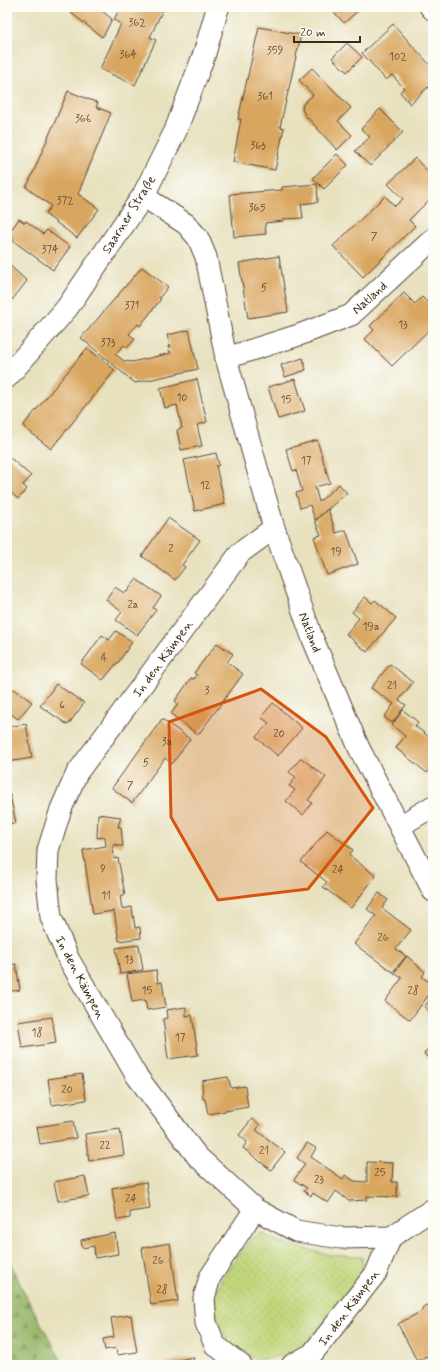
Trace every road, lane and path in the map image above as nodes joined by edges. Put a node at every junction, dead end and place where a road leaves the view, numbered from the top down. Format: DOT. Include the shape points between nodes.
graph roads {
  1 [pos="218,7"];
  2 [pos="431,7"];
  3 [pos="433,9"];
  4 [pos="143,196"];
  5 [pos="433,240"];
  6 [pos="226,358"];
  7 [pos="7,377"];
  8 [pos="274,528"];
  9 [pos="433,806"];
  10 [pos="400,826"];
  11 [pos="433,891"];
  12 [pos="255,1209"];
  13 [pos="433,1209"];
  14 [pos="391,1238"];
  15 [pos="241,1365"];
  16 [pos="292,1365"];
  1 -- 4 [label="main road, Saarner Straße" via="204,55 175,132"];
  2 -- 3 [label="main road"];
  4 -- 6 [label="street, Natland" via="186,224 198,238 206,257"];
  4 -- 7 [label="main road, Saarner Straße" via="67,308"];
  5 -- 6 [label="street, Natland" via="351,315 300,335"];
  6 -- 8 [label="street, Natland"];
  8 -- 10 [label="street, Natland" via="312,636 353,734"];
  8 -- 12 [label="street, In den Kämpen" via="240,553 77,773 61,809 48,850 47,872 51,918 68,958 136,1075 197,1156"];
  9 -- 10 [label="street"];
  10 -- 11 [label="street, Natland"];
  12 -- 14 [label="street, In den Kämpen" via="296,1231 341,1238"];
  12 -- 15 [label="street" via="210,1277 204,1298 206,1323 215,1345"];
  13 -- 14 [label="street"];
  14 -- 16 [label="street, In den Kämpen" via="376,1273 312,1354"];
}
